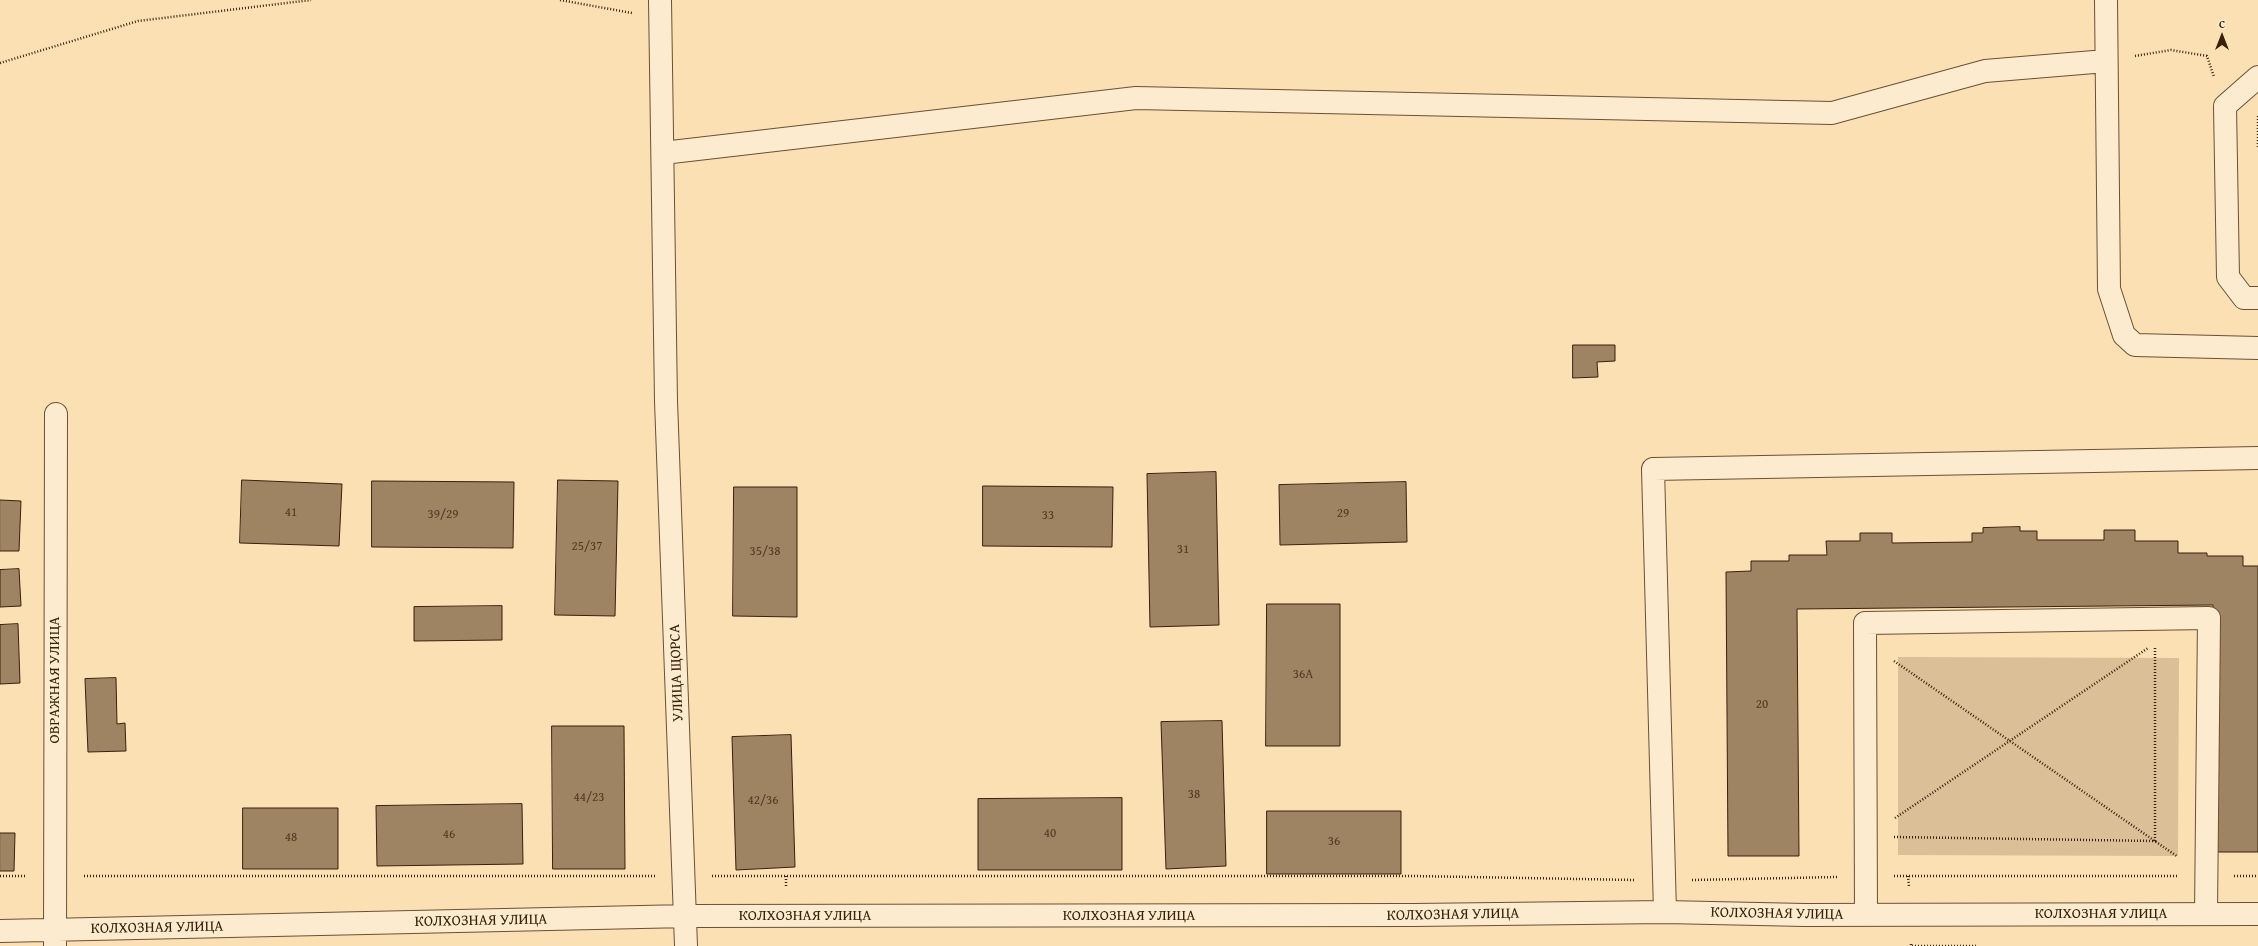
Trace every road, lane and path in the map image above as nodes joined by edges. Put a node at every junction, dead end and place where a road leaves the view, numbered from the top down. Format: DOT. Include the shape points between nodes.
graph roads {
  1 [pos="311,0"];
  2 [pos="560,0"];
  3 [pos="2106,0"];
  4 [pos="660,9"];
  5 [pos="2106,61"];
  6 [pos="0,62"];
  7 [pos="2258,77"];
  8 [pos="2225,106"];
  9 [pos="2258,116"];
  10 [pos="2258,148"];
  11 [pos="663,153"];
  12 [pos="2258,298"];
  13 [pos="2258,348"];
  14 [pos="56,414"];
  15 [pos="2258,458"];
  16 [pos="1865,642"];
  17 [pos="1866,837"];
  18 [pos="2155,841"];
  19 [pos="55,876"];
  20 [pos="685,876"];
  21 [pos="1866,876"];
  22 [pos="2207,876"];
  23 [pos="2258,876"];
  24 [pos="1664,880"];
  25 [pos="1666,912"];
  26 [pos="2206,914"];
  27 [pos="2258,914"];
  28 [pos="1866,915"];
  29 [pos="687,916"];
  30 [pos="0,931"];
  31 [pos="55,938"];
  32 [pos="686,946"];
  1 -- 6 [label="path" via="138,21"];
  2 -- 4 [label="path"];
  3 -- 5 [label="street"];
  4 -- 11 [label="street, УЛИЦА ЩОРСА"];
  5 -- 8 [label="path" via="2171,50 2207,56"];
  5 -- 11 [label="street" via="1985,71 1832,113 1136,98"];
  5 -- 13 [label="street" via="2109,289 2124,334 2135,345"];
  7 -- 8 [label="street"];
  8 -- 12 [label="street" via="2228,277 2244,298"];
  9 -- 10 [label="path"];
  11 -- 20 [label="street, УЛИЦА ЩОРСА" via="666,401"];
  14 -- 19 [label="street, ОВРАЖНАЯ УЛИЦА"];
  15 -- 24 [label="street" via="1653,469"];
  16 -- 17 [label="street"];
  16 -- 18 [label="path"];
  16 -- 22 [label="street" via="1865,623 2209,618"];
  17 -- 18 [label="path"];
  17 -- 18 [label="path" via="2155,644"];
  17 -- 21 [label="street"];
  18 -- 22 [label="path"];
  19 -- 20 [label="path"];
  19 -- 31 [label="street, ОВРАЖНАЯ УЛИЦА"];
  20 -- 24 [label="path" via="1414,876"];
  20 -- 29 [label="street, УЛИЦА ЩОРСА"];
  21 -- 22 [label="path"];
  21 -- 24 [label="path"];
  21 -- 28 [label="street"];
  22 -- 23 [label="path"];
  22 -- 26 [label="street"];
  24 -- 25 [label="street"];
  25 -- 28 [label="street, КОЛХОЗНАЯ УЛИЦА"];
  25 -- 29 [label="street, КОЛХОЗНАЯ УЛИЦА"];
  26 -- 27 [label="street, КОЛХОЗНАЯ УЛИЦА"];
  26 -- 28 [label="street, КОЛХОЗНАЯ УЛИЦА"];
  29 -- 31 [label="street, КОЛХОЗНАЯ УЛИЦА"];
  29 -- 32 [label="street, УЛИЦА ЩОРСА"];
  30 -- 31 [label="street, КОЛХОЗНАЯ УЛИЦА"];
}
